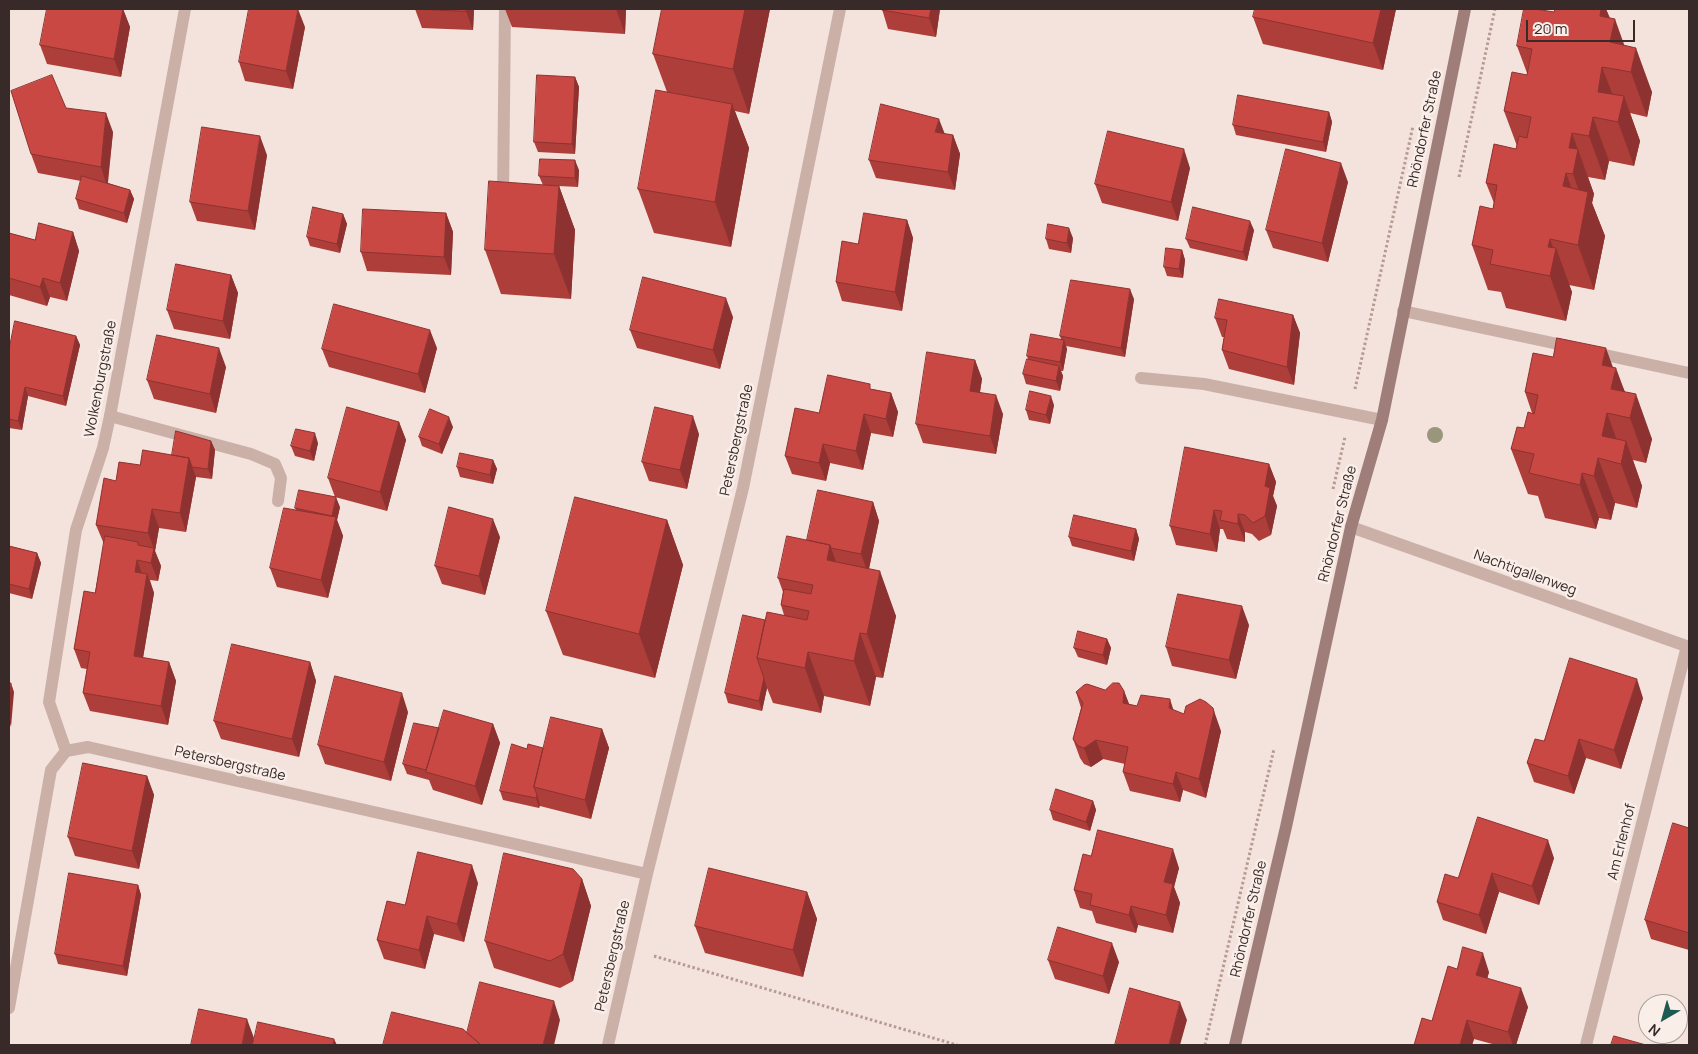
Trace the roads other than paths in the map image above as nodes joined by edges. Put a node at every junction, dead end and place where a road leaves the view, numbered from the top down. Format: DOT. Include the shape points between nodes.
graph roads {
  1 [pos="185,9"];
  2 [pos="505,9"];
  3 [pos="840,9"];
  4 [pos="1465,9"];
  5 [pos="503,210"];
  6 [pos="1403,311"];
  7 [pos="1689,373"];
  8 [pos="1141,378"];
  9 [pos="110,416"];
  10 [pos="1382,420"];
  11 [pos="278,501"];
  12 [pos="1351,526"];
  13 [pos="1688,647"];
  14 [pos="66,751"];
  15 [pos="647,874"];
  16 [pos="9,1008"];
  17 [pos="608,1045"];
  18 [pos="1235,1045"];
  19 [pos="1586,1045"];
  1 -- 9 [label="street, Wolkenburgstraße"];
  2 -- 5 [label="street"];
  3 -- 15 [label="street, Petersbergstraße" via="743,488"];
  4 -- 6 [label="main road, Rhöndorfer Straße"];
  6 -- 7 [label="street"];
  6 -- 10 [label="main road, Rhöndorfer Straße"];
  8 -- 10 [label="street" via="1204,384"];
  9 -- 11 [label="street" via="251,454 275,464 281,478"];
  9 -- 14 [label="street, Wolkenburgstraße" via="76,530 49,702"];
  10 -- 12 [label="main road, Rhöndorfer Straße"];
  12 -- 13 [label="street, Nachtigallenweg"];
  12 -- 18 [label="main road, Rhöndorfer Straße"];
  13 -- 19 [label="street, Am Erlenhof"];
  14 -- 15 [label="street, Petersbergstraße" via="88,747"];
  14 -- 16 [label="street" via="51,770"];
  15 -- 17 [label="street, Petersbergstraße"];
}
